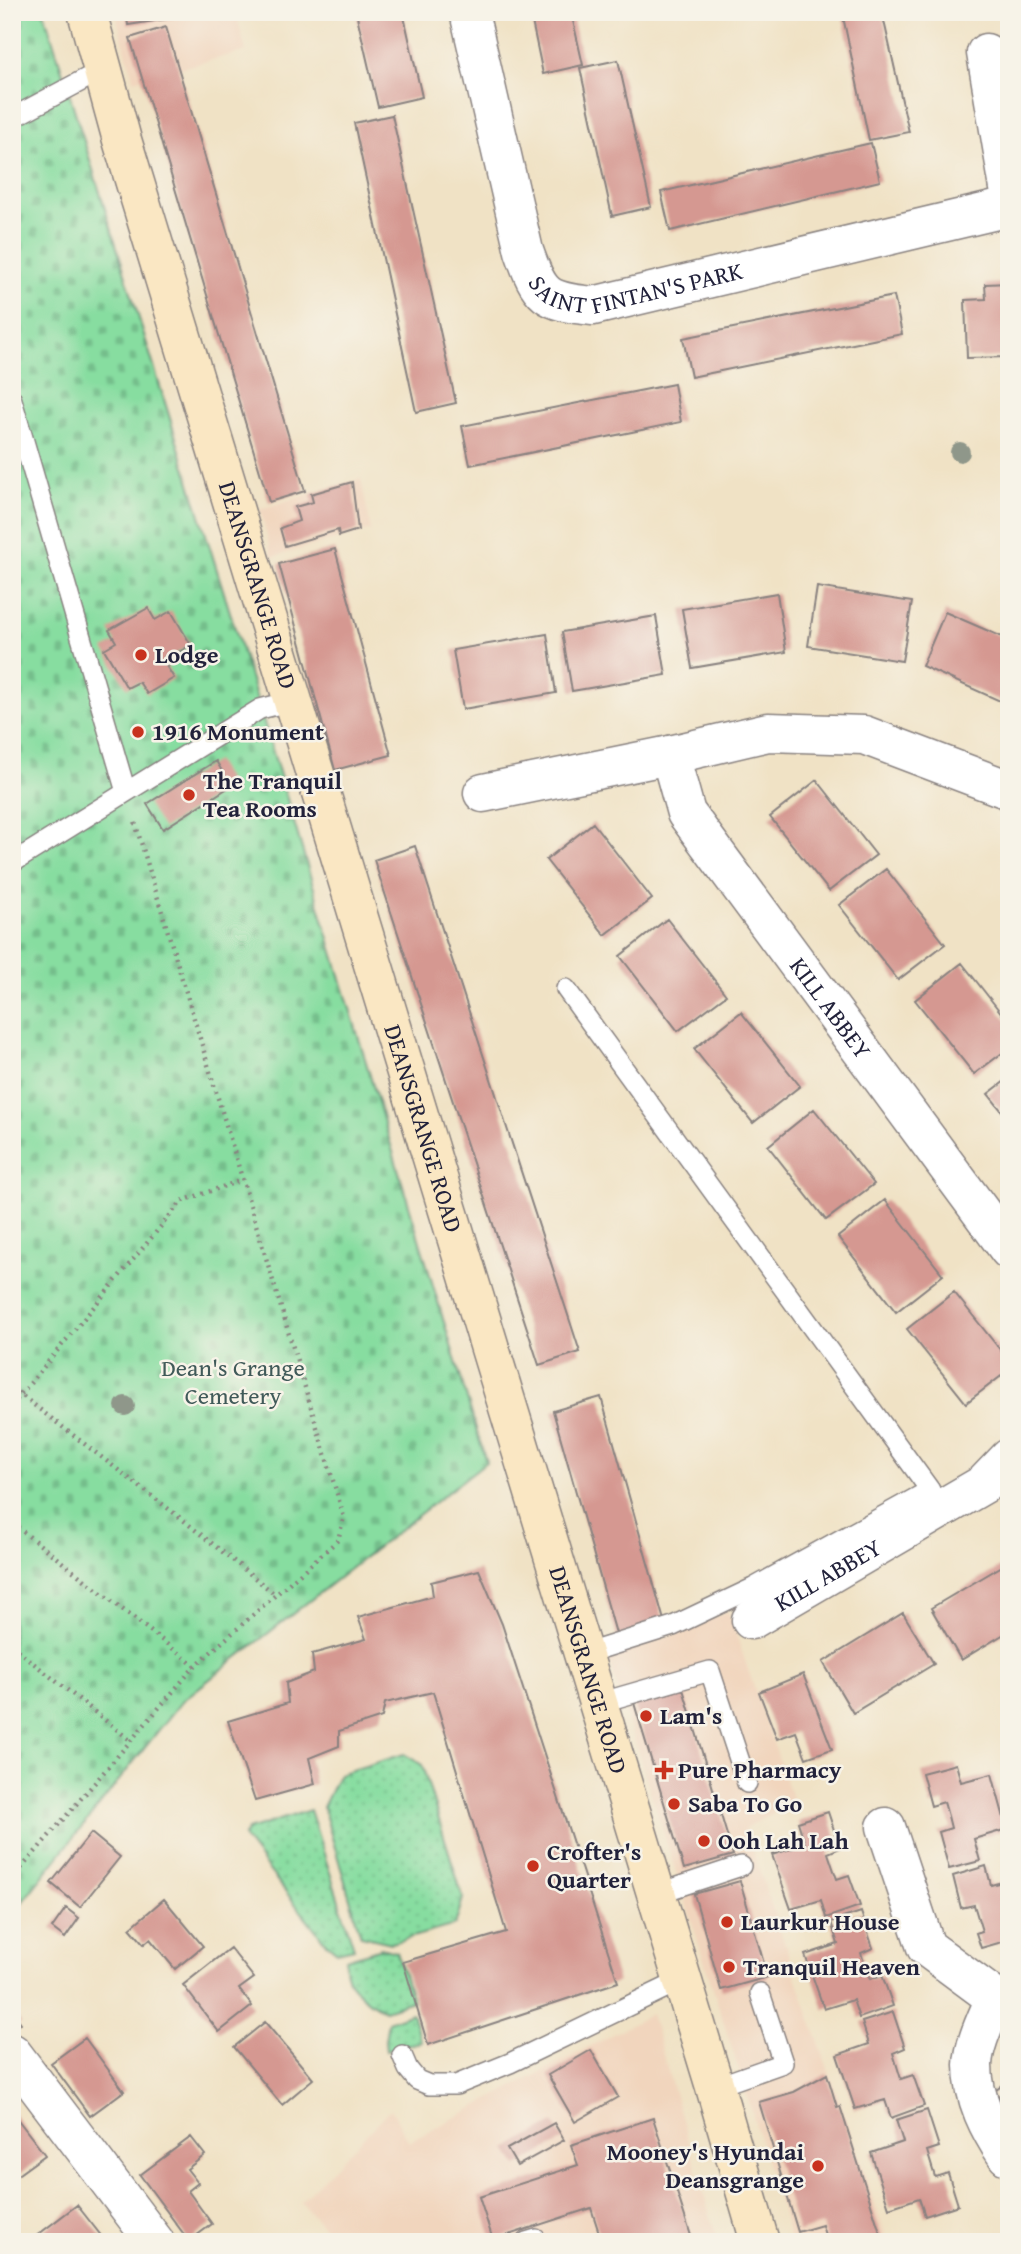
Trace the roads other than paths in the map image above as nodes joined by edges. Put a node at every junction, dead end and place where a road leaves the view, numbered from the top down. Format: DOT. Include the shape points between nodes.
graph roads {
  1 [pos="87,12"];
  2 [pos="469,12"];
  3 [pos="986,53"];
  4 [pos="102,70"];
  5 [pos="12,118"];
  6 [pos="1009,188"];
  7 [pos="1009,208"];
  8 [pos="12,400"];
  9 [pos="292,701"];
  10 [pos="670,755"];
  11 [pos="1009,790"];
  12 [pos="126,792"];
  13 [pos="483,793"];
  14 [pos="12,863"];
  15 [pos="566,989"];
  16 [pos="1009,1251"];
  17 [pos="1009,1458"];
  18 [pos="751,1620"];
  19 [pos="584,1654"];
  20 [pos="598,1703"];
  21 [pos="747,1783"];
  22 [pos="886,1827"];
  23 [pos="741,1866"];
  24 [pos="656,1894"];
  25 [pos="682,1980"];
  26 [pos="760,1993"];
  27 [pos="1002,1995"];
  28 [pos="12,2053"];
  29 [pos="401,2055"];
  30 [pos="715,2087"];
  31 [pos="1007,2156"];
  32 [pos="155,2242"];
  33 [pos="526,2242"];
  34 [pos="538,2242"];
  35 [pos="760,2242"];
  1 -- 4 [label="main road, DEANSGRANGE ROAD"];
  2 -- 7 [label="street, SAINT FINTAN'S PARK" via="524,251 532,275 547,296 593,306"];
  3 -- 6 [label="street"];
  4 -- 5 [label="lane"];
  4 -- 9 [label="main road, DEANSGRANGE ROAD"];
  8 -- 12 [label="lane"];
  9 -- 12 [label="lane" via="260,709"];
  9 -- 19 [label="main road, DEANSGRANGE ROAD"];
  10 -- 11 [label="street" via="768,732 864,735"];
  10 -- 13 [label="street"];
  10 -- 16 [label="street, KILL ABBEY" via="687,813"];
  12 -- 14 [label="lane"];
  15 -- 19 [label="lane" via="930,1490 753,1588 673,1626"];
  17 -- 18 [label="street, KILL ABBEY" via="984,1484"];
  19 -- 20 [label="main road, DEANSGRANGE ROAD"];
  20 -- 21 [label="lane" via="710,1671"];
  20 -- 24 [label="main road, DEANSGRANGE ROAD"];
  22 -- 27 [label="street" via="926,1947"];
  23 -- 24 [label="lane"];
  24 -- 25 [label="main road, DEANSGRANGE ROAD"];
  25 -- 29 [label="lane" via="456,2085 417,2080"];
  25 -- 30 [label="main road, DEANSGRANGE ROAD"];
  26 -- 30 [label="lane" via="783,2063"];
  27 -- 31 [label="street" via="979,2040 973,2064 986,2123"];
  28 -- 32 [label="street"];
  30 -- 35 [label="main road, DEANSGRANGE ROAD"];
  33 -- 34 [label="lane"];
}
